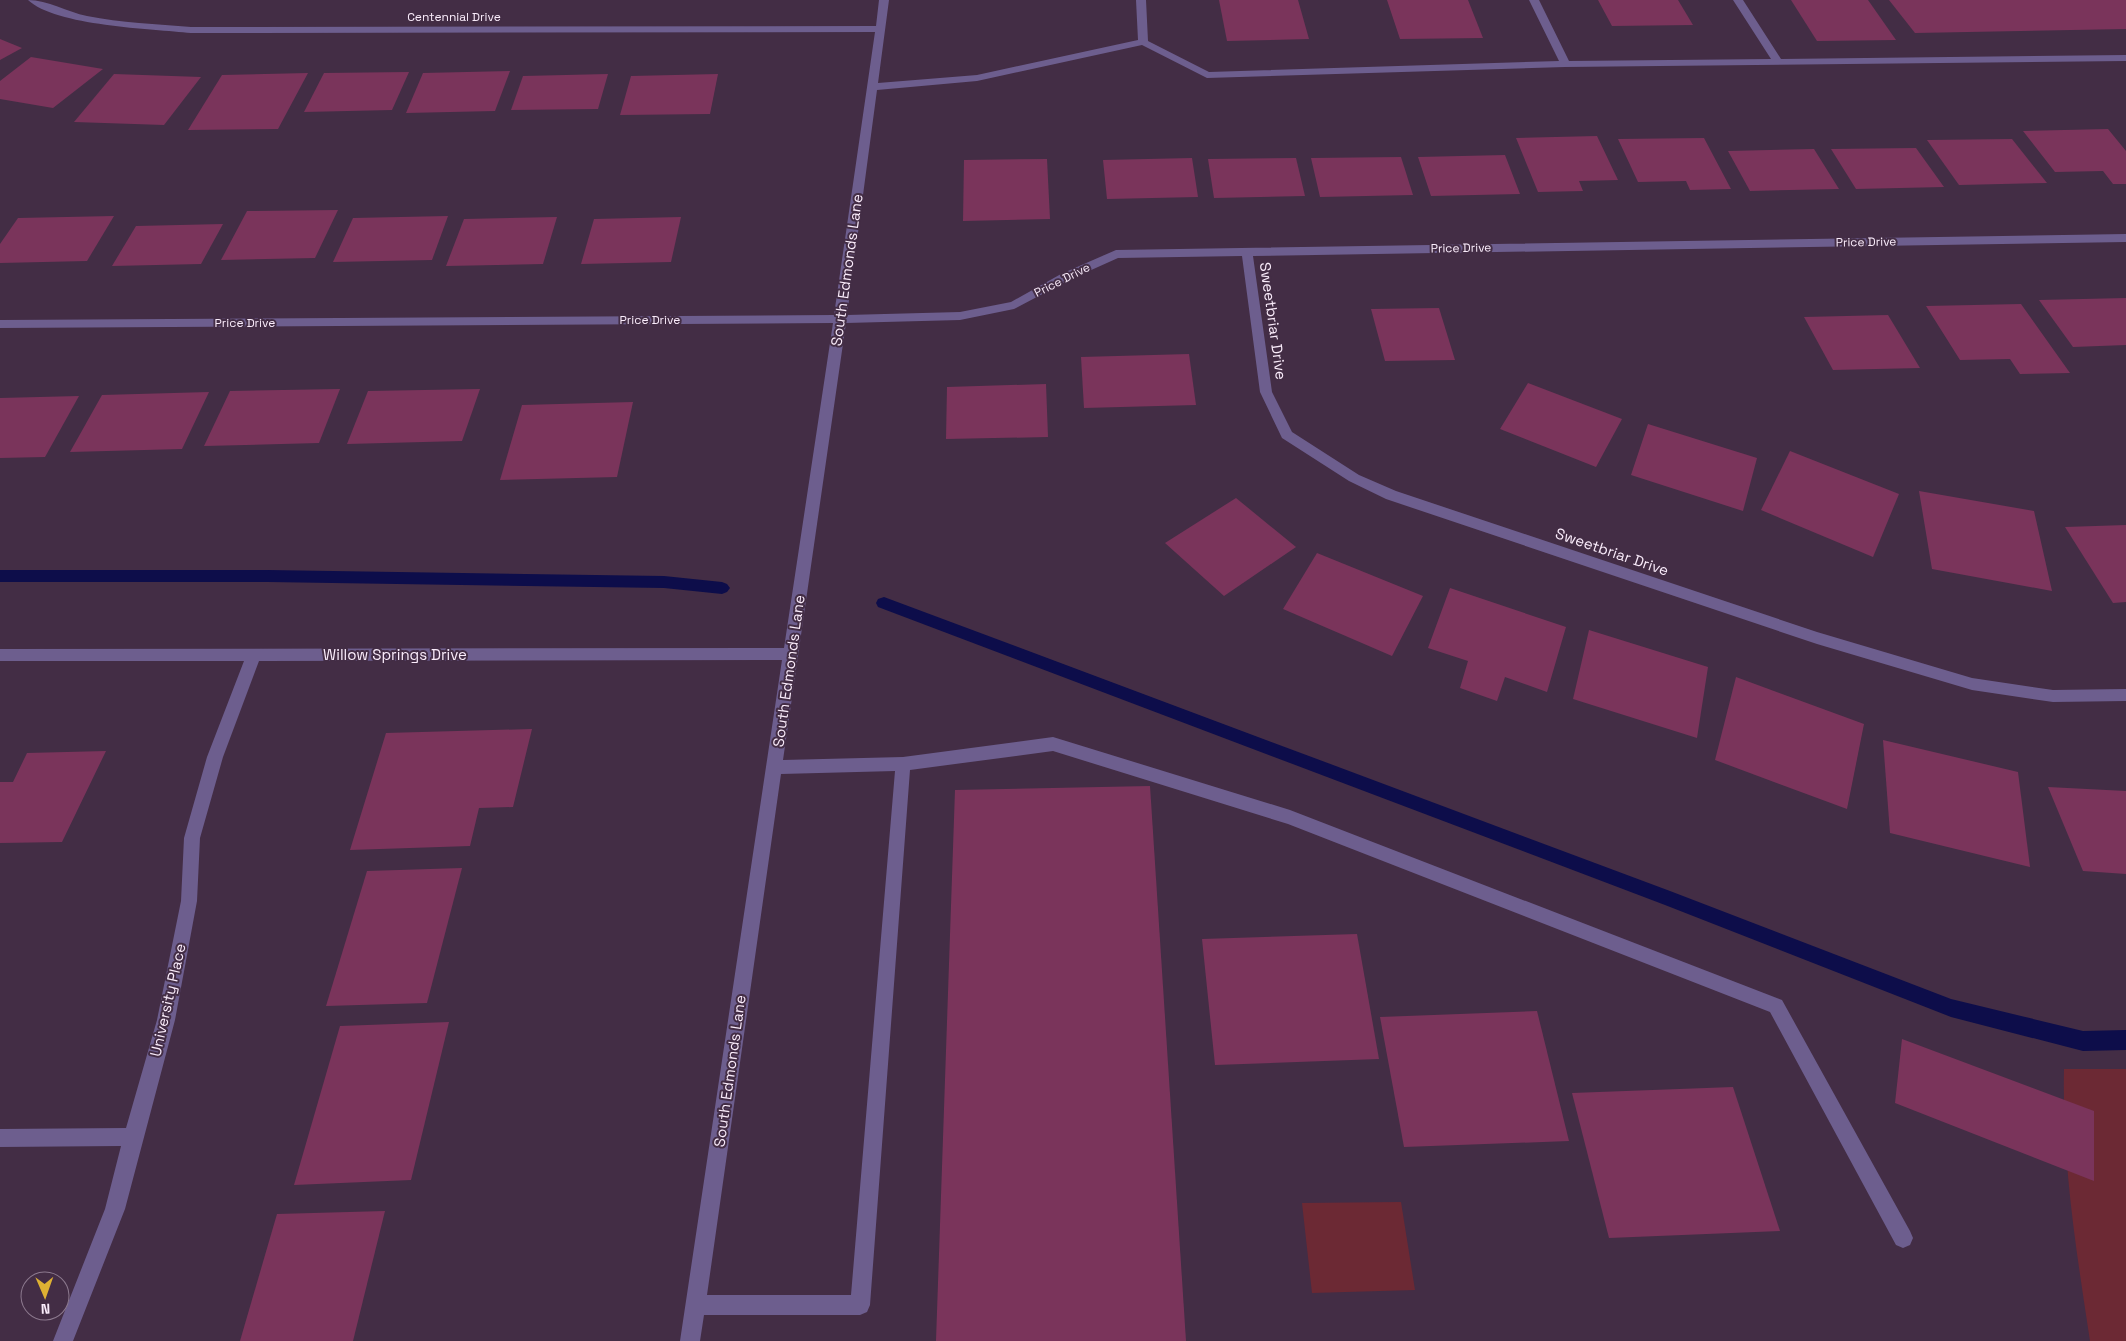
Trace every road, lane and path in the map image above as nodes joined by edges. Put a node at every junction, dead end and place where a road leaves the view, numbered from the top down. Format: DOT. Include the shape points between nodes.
graph roads {
  1 [pos="32,0"];
  2 [pos="884,0"];
  3 [pos="1141,0"];
  4 [pos="1534,0"];
  5 [pos="1738,0"];
  6 [pos="880,29"];
  7 [pos="1143,42"];
  8 [pos="2126,58"];
  9 [pos="1778,62"];
  10 [pos="1565,64"];
  11 [pos="872,87"];
  12 [pos="2126,238"];
  13 [pos="1247,251"];
  14 [pos="840,319"];
  15 [pos="0,324"];
  16 [pos="791,654"];
  17 [pos="0,655"];
  18 [pos="254,656"];
  19 [pos="2126,695"];
  20 [pos="903,764"];
  21 [pos="774,767"];
  22 [pos="133,1137"];
  23 [pos="0,1138"];
  24 [pos="1902,1238"];
  25 [pos="695,1305"];
  26 [pos="63,1341"];
  27 [pos="690,1341"];
  1 -- 6 [label="street, Centennial Drive" via="48,9 92,19 191,30"];
  2 -- 6 [label="street, South Edmonds Lane"];
  3 -- 7 [label="street"];
  4 -- 10 [label="street"];
  5 -- 9 [label="street"];
  6 -- 11 [label="street, South Edmonds Lane"];
  7 -- 10 [label="street" via="1207,75"];
  7 -- 11 [label="street" via="977,78"];
  8 -- 9 [label="street"];
  9 -- 10 [label="street"];
  11 -- 14 [label="street, South Edmonds Lane"];
  12 -- 13 [label="street, Price Drive"];
  13 -- 14 [label="street, Price Drive" via="1116,254 1065,276 1014,305 960,316"];
  13 -- 19 [label="street, Sweetbriar Drive" via="1266,392 1270,401 1287,435 1354,478 1392,495 1817,638 1972,684 2054,696"];
  14 -- 15 [label="street, Price Drive"];
  14 -- 16 [label="street, South Edmonds Lane"];
  16 -- 18 [label="street, Willow Springs Drive"];
  16 -- 21 [label="street, South Edmonds Lane"];
  17 -- 18 [label="street, Willow Springs Drive"];
  18 -- 22 [label="street, University Place" via="215,756 192,838 189,900 166,1020"];
  20 -- 21 [label="street"];
  20 -- 24 [label="street" via="1053,744 1290,817 1776,1006"];
  20 -- 25 [label="street" via="860,1305"];
  21 -- 25 [label="street, South Edmonds Lane"];
  22 -- 23 [label="street"];
  22 -- 26 [label="street, University Place" via="116,1209"];
  25 -- 27 [label="street, South Edmonds Lane"];
}
